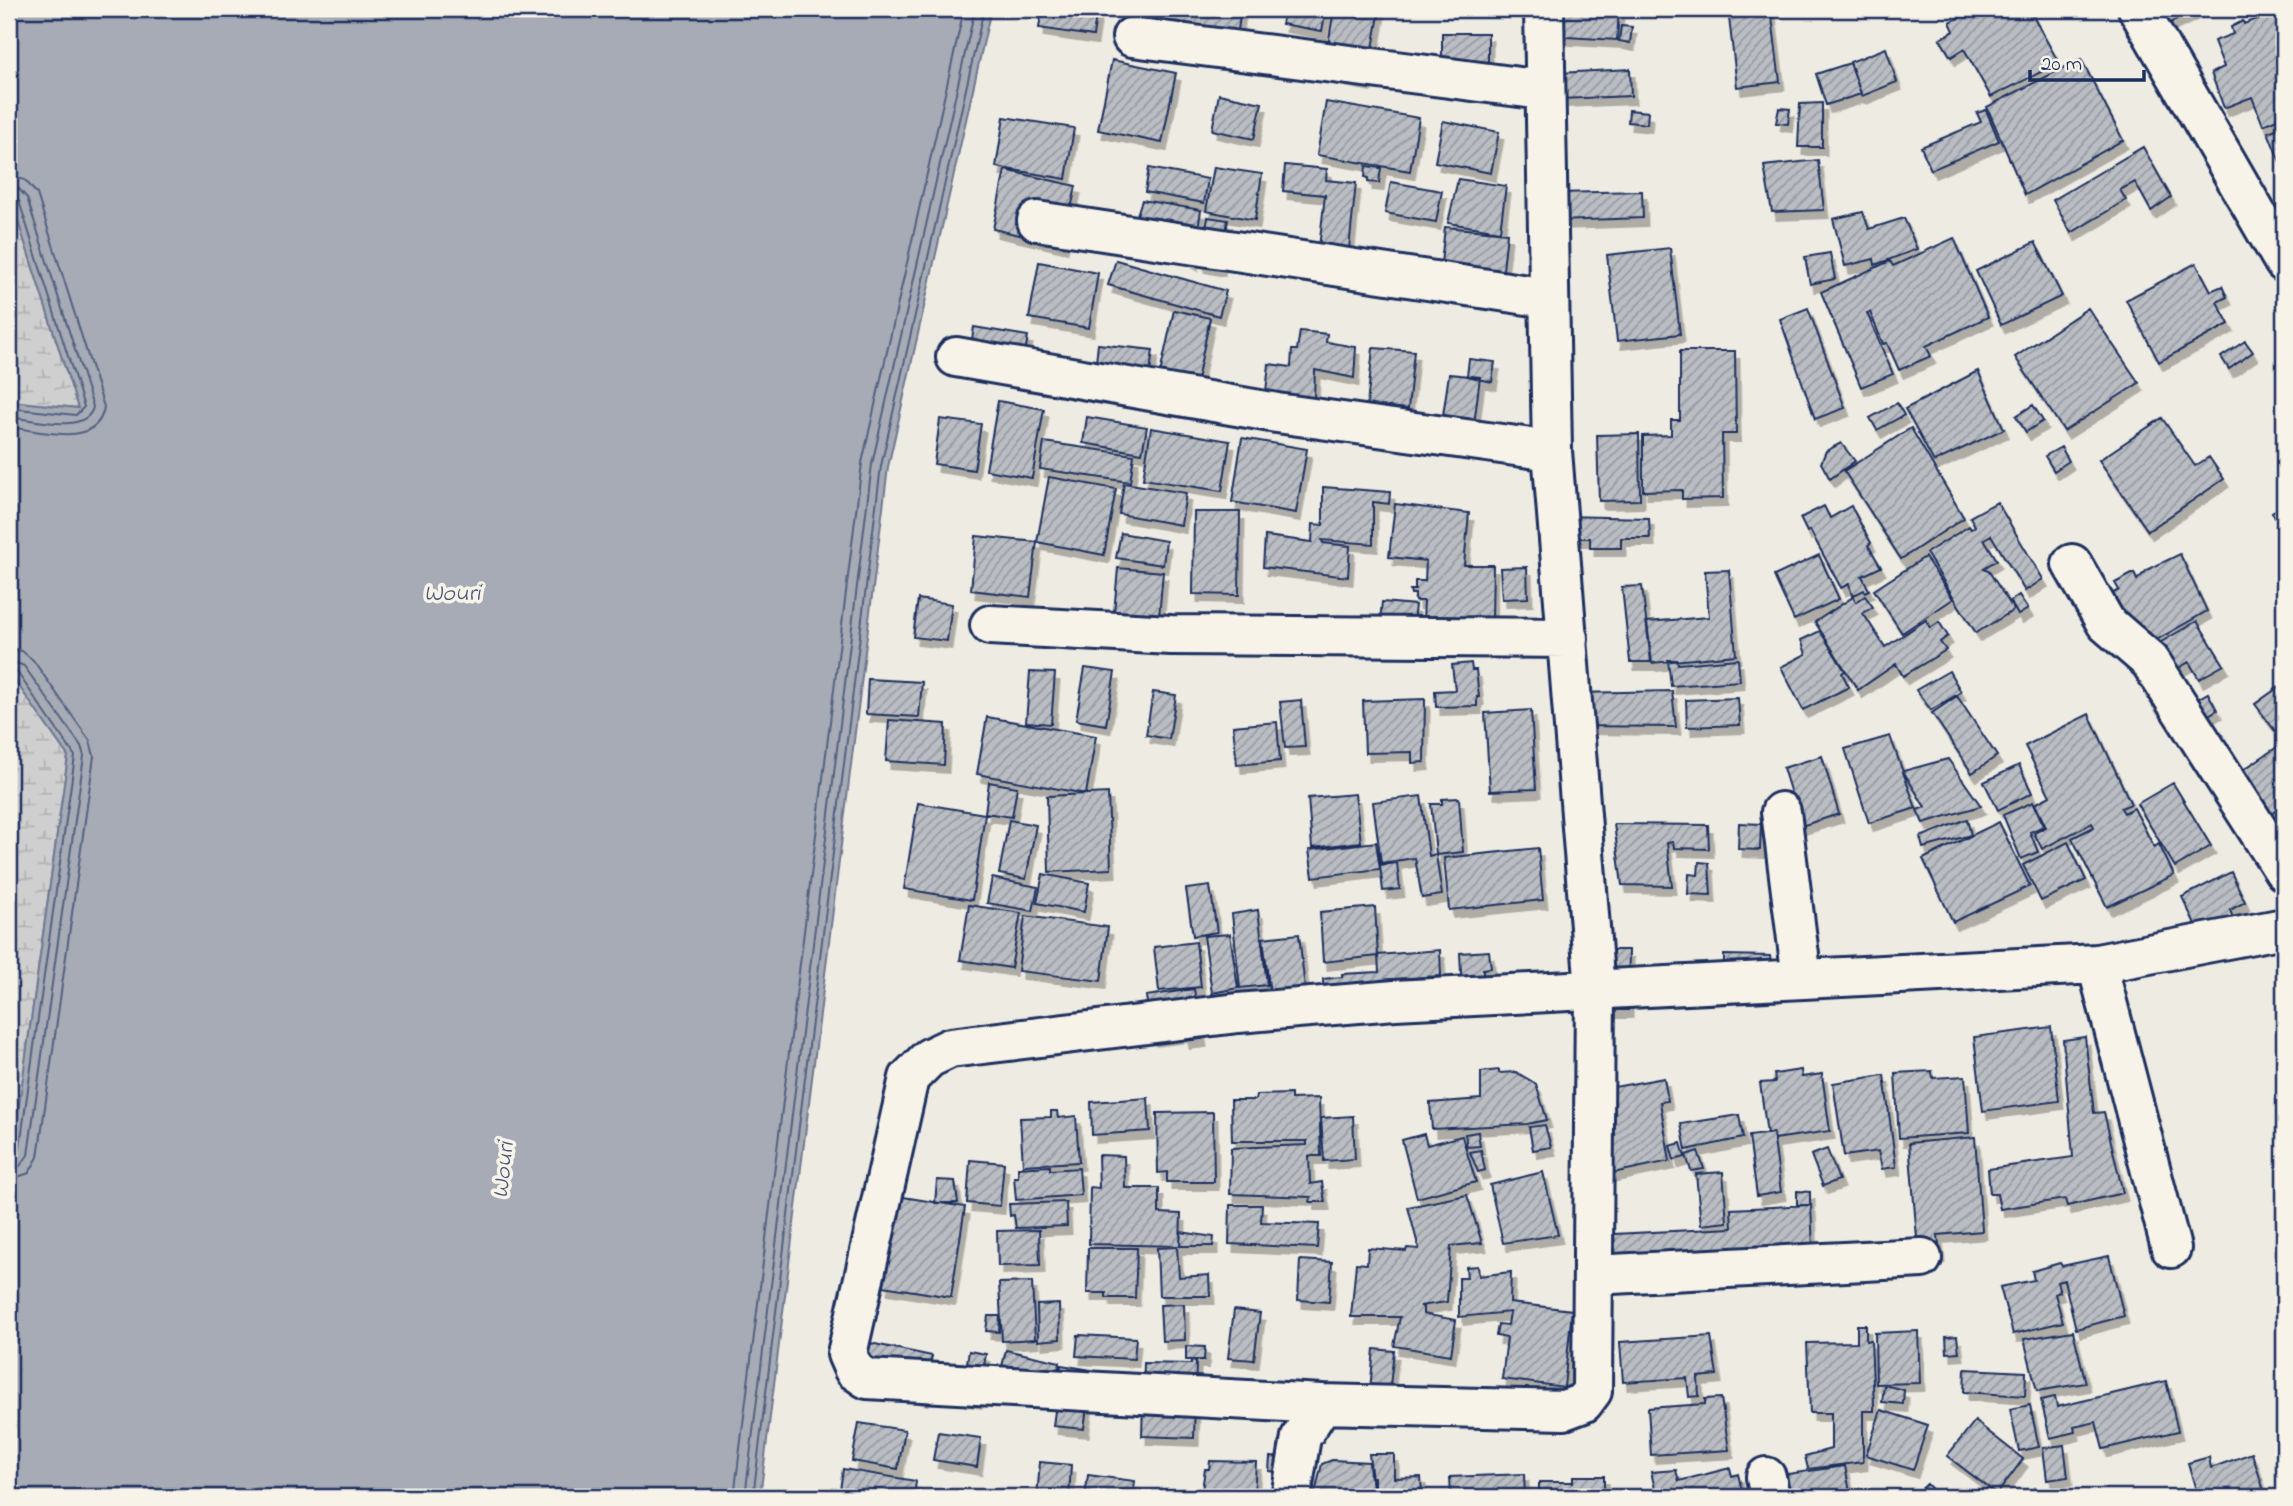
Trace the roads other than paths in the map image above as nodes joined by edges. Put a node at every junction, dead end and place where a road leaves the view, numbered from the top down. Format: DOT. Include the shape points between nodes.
graph roads {
  1 [pos="1544,9"];
  2 [pos="2138,9"];
  3 [pos="1132,37"];
  4 [pos="1543,90"];
  5 [pos="1037,220"];
  6 [pos="2284,262"];
  7 [pos="1547,298"];
  8 [pos="957,357"];
  9 [pos="1552,451"];
  10 [pos="2072,564"];
  11 [pos="990,625"];
  12 [pos="1568,638"];
  13 [pos="1782,812"];
  14 [pos="2284,871"];
  15 [pos="2284,928"];
  16 [pos="2097,964"];
  17 [pos="1801,979"];
  18 [pos="1595,990"];
  19 [pos="2171,1248"];
  20 [pos="1923,1258"];
  21 [pos="1593,1275"];
  22 [pos="1322,1404"];
  23 [pos="1291,1497"];
  1 -- 4 [label="street"];
  2 -- 6 [label="street"];
  3 -- 4 [label="street"];
  4 -- 7 [label="street"];
  5 -- 7 [label="street"];
  7 -- 9 [label="street"];
  8 -- 9 [label="street" via="1278,413"];
  9 -- 12 [label="street"];
  10 -- 14 [label="street" via="2106,623 2151,661"];
  11 -- 12 [label="street" via="1171,635"];
  12 -- 18 [label="street"];
  13 -- 17 [label="street"];
  15 -- 16 [label="street"];
  16 -- 17 [label="street"];
  16 -- 19 [label="street"];
  17 -- 18 [label="street"];
  18 -- 21 [label="street"];
  18 -- 22 [label="street" via="1238,1013 950,1048 929,1058 909,1078 847,1354 854,1370 867,1380"];
  20 -- 21 [label="street"];
  21 -- 22 [label="street" via="1592,1391 1583,1403 1564,1410"];
  22 -- 23 [label="street" via="1301,1437"];
}
